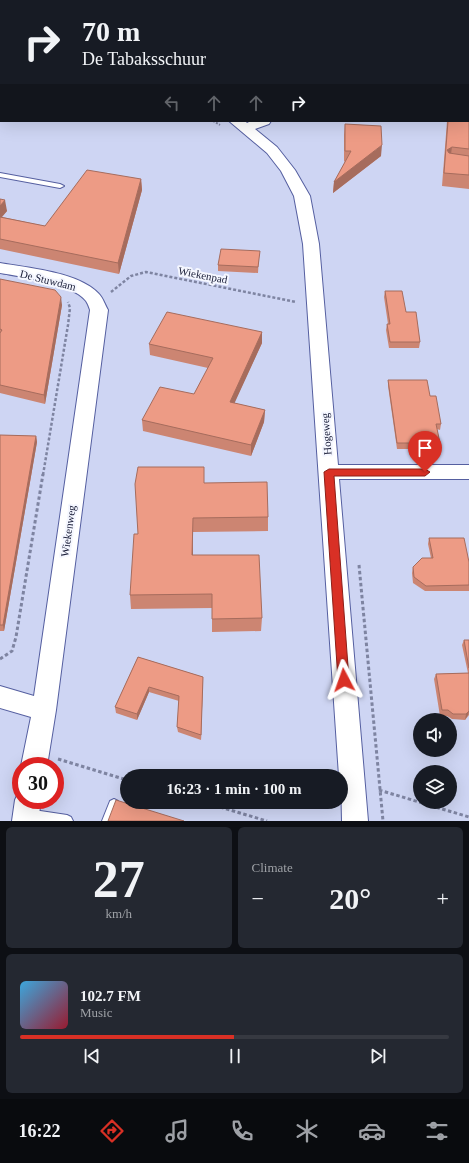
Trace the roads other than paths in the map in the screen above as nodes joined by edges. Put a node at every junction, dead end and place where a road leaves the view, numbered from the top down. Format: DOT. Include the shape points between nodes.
graph roads {
  1 [pos="248,123"];
  2 [pos="0,174"];
  3 [pos="60,186"];
  4 [pos="0,268"];
  5 [pos="93,298"];
  6 [pos="329,472"];
  7 [pos="469,472"];
  8 [pos="0,697"];
  9 [pos="44,710"];
  10 [pos="35,757"];
  11 [pos="120,803"];
  12 [pos="26,812"];
  13 [pos="67,821"];
  14 [pos="108,821"];
  15 [pos="355,821"];
  1 -- 6 [label="street, Hogeweg" via="288,170 302,196 311,244"];
  2 -- 3 [label="lane"];
  4 -- 5 [label="street, De Stuwdam" via="60,281 81,288"];
  5 -- 9 [label="street, Wiekenweg" via="99,310"];
  6 -- 7 [label="street"];
  6 -- 15 [label="street, Hogeweg"];
  8 -- 9 [label="street"];
  9 -- 10 [label="street, Wiekenweg"];
  11 -- 14 [label="lane" via="116,802"];
  12 -- 13 [label="lane"];
}
